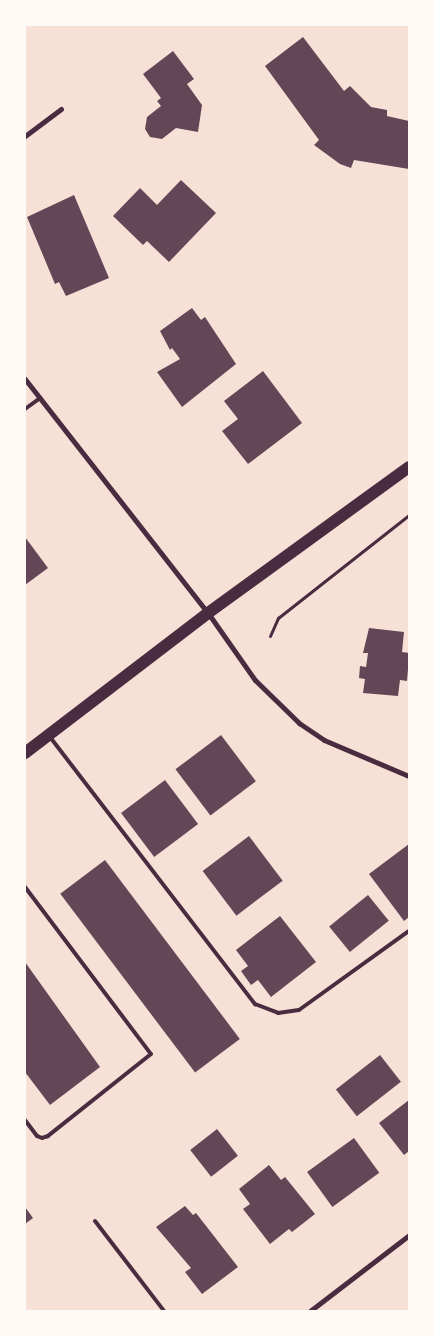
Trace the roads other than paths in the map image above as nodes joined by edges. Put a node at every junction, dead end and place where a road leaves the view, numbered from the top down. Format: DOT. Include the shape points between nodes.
graph roads {
  1 [pos="61,109"];
  2 [pos="25,136"];
  3 [pos="25,379"];
  4 [pos="40,398"];
  5 [pos="25,409"];
  6 [pos="409,467"];
  7 [pos="208,613"];
  8 [pos="49,735"];
  9 [pos="25,753"];
  10 [pos="409,776"];
  11 [pos="25,887"];
  12 [pos="409,931"];
  13 [pos="25,1120"];
  14 [pos="95,1221"];
  15 [pos="409,1235"];
  16 [pos="164,1311"];
  17 [pos="310,1311"];
  1 -- 2 [label="street"];
  3 -- 4 [label="street"];
  4 -- 5 [label="lane"];
  4 -- 7 [label="street"];
  6 -- 7 [label="main road"];
  7 -- 8 [label="main road"];
  7 -- 10 [label="street" via="255,680 300,723 324,740"];
  8 -- 9 [label="main road"];
  8 -- 12 [label="lane" via="255,1004 278,1013 299,1010"];
  11 -- 13 [label="lane" via="151,1054 48,1136 37,1136"];
  14 -- 16 [label="lane"];
  15 -- 17 [label="street"];
}
